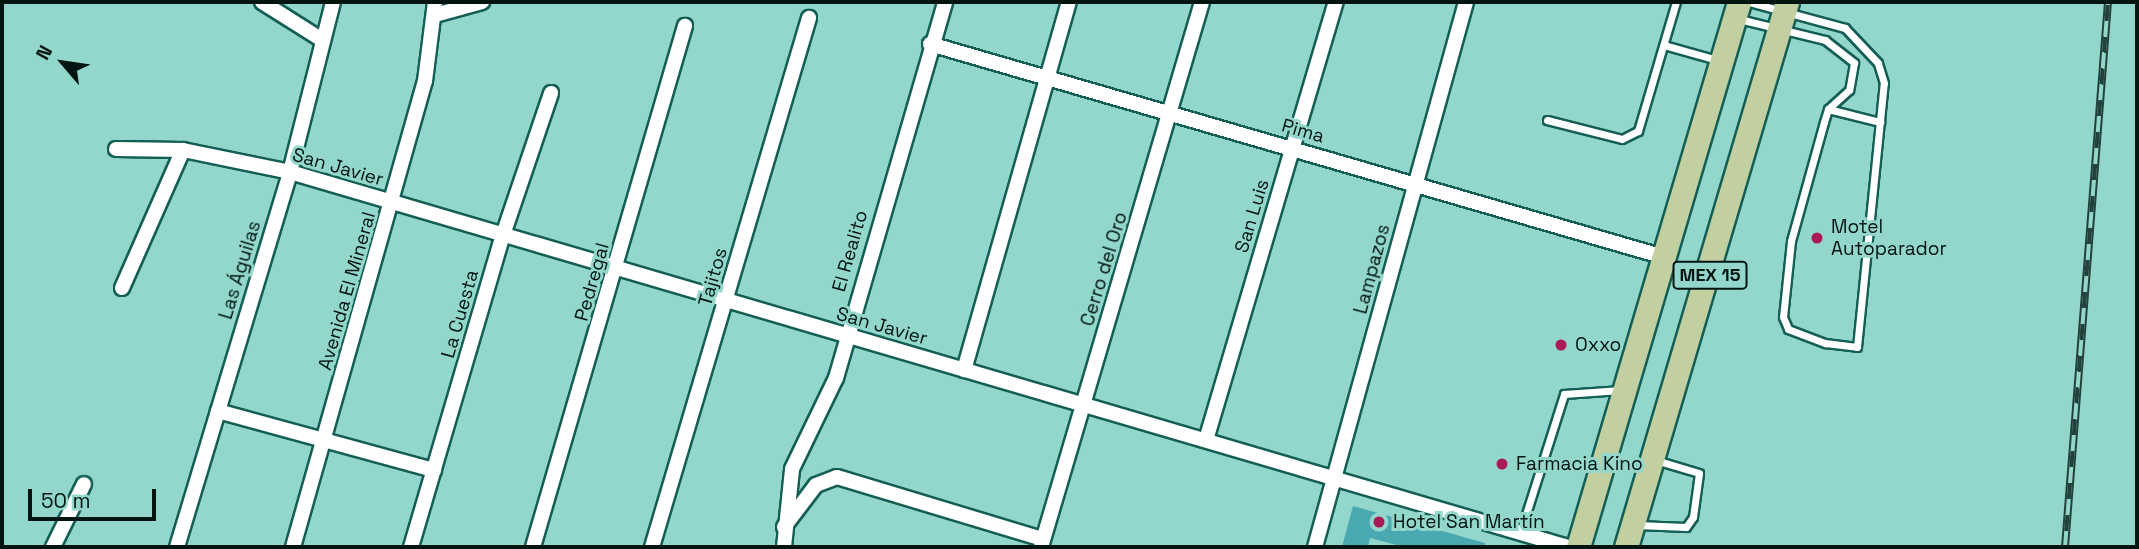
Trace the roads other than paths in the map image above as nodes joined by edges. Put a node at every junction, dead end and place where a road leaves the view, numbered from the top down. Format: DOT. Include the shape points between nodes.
graph roads {
  1 [pos="262,2"];
  2 [pos="333,2"];
  3 [pos="482,2"];
  4 [pos="945,2"];
  5 [pos="1069,2"];
  6 [pos="1202,2"];
  7 [pos="1336,2"];
  8 [pos="1466,2"];
  9 [pos="1676,2"];
  10 [pos="1741,7"];
  11 [pos="435,8"];
  12 [pos="1784,14"];
  13 [pos="809,18"];
  14 [pos="685,26"];
  15 [pos="322,40"];
  16 [pos="930,44"];
  17 [pos="1664,45"];
  18 [pos="1721,61"];
  19 [pos="1048,78"];
  20 [pos="551,93"];
  21 [pos="1828,109"];
  22 [pos="1171,114"];
  23 [pos="1546,120"];
  24 [pos="1880,122"];
  25 [pos="1292,148"];
  26 [pos="116,149"];
  27 [pos="183,150"];
  28 [pos="290,172"];
  29 [pos="1415,184"];
  30 [pos="393,202"];
  31 [pos="503,235"];
  32 [pos="1664,257"];
  33 [pos="616,268"];
  34 [pos="122,288"];
  35 [pos="727,300"];
  36 [pos="846,335"];
  37 [pos="964,370"];
  38 [pos="1625,390"];
  39 [pos="1083,405"];
  40 [pos="218,411"];
  41 [pos="325,439"];
  42 [pos="1206,440"];
  43 [pos="1653,460"];
  44 [pos="434,470"];
  45 [pos="1335,478"];
  46 [pos="84,484"];
  47 [pos="784,527"];
  48 [pos="1520,533"];
  49 [pos="1630,536"];
  50 [pos="1042,543"];
  51 [pos="53,547"];
  52 [pos="177,547"];
  53 [pos="293,547"];
  54 [pos="411,547"];
  55 [pos="533,547"];
  56 [pos="652,547"];
  57 [pos="784,547"];
  58 [pos="1315,547"];
  59 [pos="1568,547"];
  60 [pos="1578,547"];
  1 -- 15 [label="street"];
  2 -- 15 [label="street, Las Águilas"];
  3 -- 11 [label="street"];
  4 -- 16 [label="street, El Realito"];
  5 -- 19 [label="street"];
  6 -- 22 [label="street, Cerro del Oro"];
  7 -- 25 [label="street, San Luis"];
  8 -- 29 [label="street, Lampazos"];
  9 -- 17 [label="lane"];
  10 -- 12 [label="lane"];
  10 -- 12 [label="lane"];
  10 -- 18 [label="main road, MEX 15"];
  11 -- 30 [label="street, Avenida El Mineral" via="425,81"];
  12 -- 21 [label="lane" via="1854,63 1849,90"];
  12 -- 24 [label="lane" via="1820,17 1863,43 1884,83"];
  12 -- 43 [label="main road, MEX 15"];
  13 -- 35 [label="street, Tajitos"];
  14 -- 33 [label="street, Pedregal"];
  15 -- 28 [label="street, Las Águilas"];
  16 -- 19 [label="street, Pima"];
  16 -- 36 [label="street, El Realito"];
  17 -- 18 [label="lane"];
  17 -- 23 [label="lane" via="1637,131 1630,138"];
  18 -- 32 [label="main road, MEX 15"];
  19 -- 22 [label="street, Pima"];
  19 -- 37 [label="street"];
  20 -- 31 [label="street, La Cuesta"];
  21 -- 24 [label="lane"];
  21 -- 24 [label="lane" via="1791,242 1783,317 1788,329 1850,349 1857,347 1864,316"];
  22 -- 25 [label="street, Pima"];
  22 -- 39 [label="street, Cerro del Oro"];
  25 -- 29 [label="street, Pima"];
  25 -- 42 [label="street, San Luis"];
  26 -- 27 [label="street, San Javier"];
  27 -- 28 [label="street, San Javier"];
  27 -- 34 [label="street"];
  28 -- 30 [label="street, San Javier"];
  28 -- 40 [label="street, Las Águilas"];
  29 -- 32 [label="street, Pima"];
  29 -- 45 [label="street, Lampazos"];
  30 -- 31 [label="street, San Javier"];
  30 -- 41 [label="street, Avenida El Mineral"];
  31 -- 33 [label="street, San Javier"];
  31 -- 44 [label="street, La Cuesta"];
  32 -- 38 [label="main road, MEX 15"];
  33 -- 35 [label="street, San Javier"];
  33 -- 55 [label="street, Pedregal"];
  35 -- 36 [label="street, San Javier"];
  35 -- 56 [label="street, Tajitos"];
  36 -- 37 [label="street, San Javier"];
  36 -- 47 [label="street, El Realito" via="827,405 792,469"];
  37 -- 39 [label="street, San Javier"];
  38 -- 48 [label="lane" via="1564,394"];
  38 -- 60 [label="main road, MEX 15"];
  39 -- 42 [label="street, San Javier"];
  39 -- 50 [label="street, Cerro del Oro"];
  40 -- 41 [label="street"];
  40 -- 52 [label="street, Las Águilas"];
  41 -- 44 [label="street"];
  41 -- 53 [label="street, Avenida El Mineral"];
  42 -- 45 [label="street, San Javier"];
  43 -- 49 [label="main road, MEX 15"];
  43 -- 49 [label="lane" via="1699,473 1693,517 1686,527"];
  44 -- 54 [label="street, La Cuesta"];
  45 -- 48 [label="street, San Javier"];
  45 -- 58 [label="street, Lampazos"];
  46 -- 51 [label="street"];
  47 -- 50 [label="street" via="816,485 837,477"];
  47 -- 57 [label="street, El Realito"];
  48 -- 59 [label="street, San Javier"];
}
